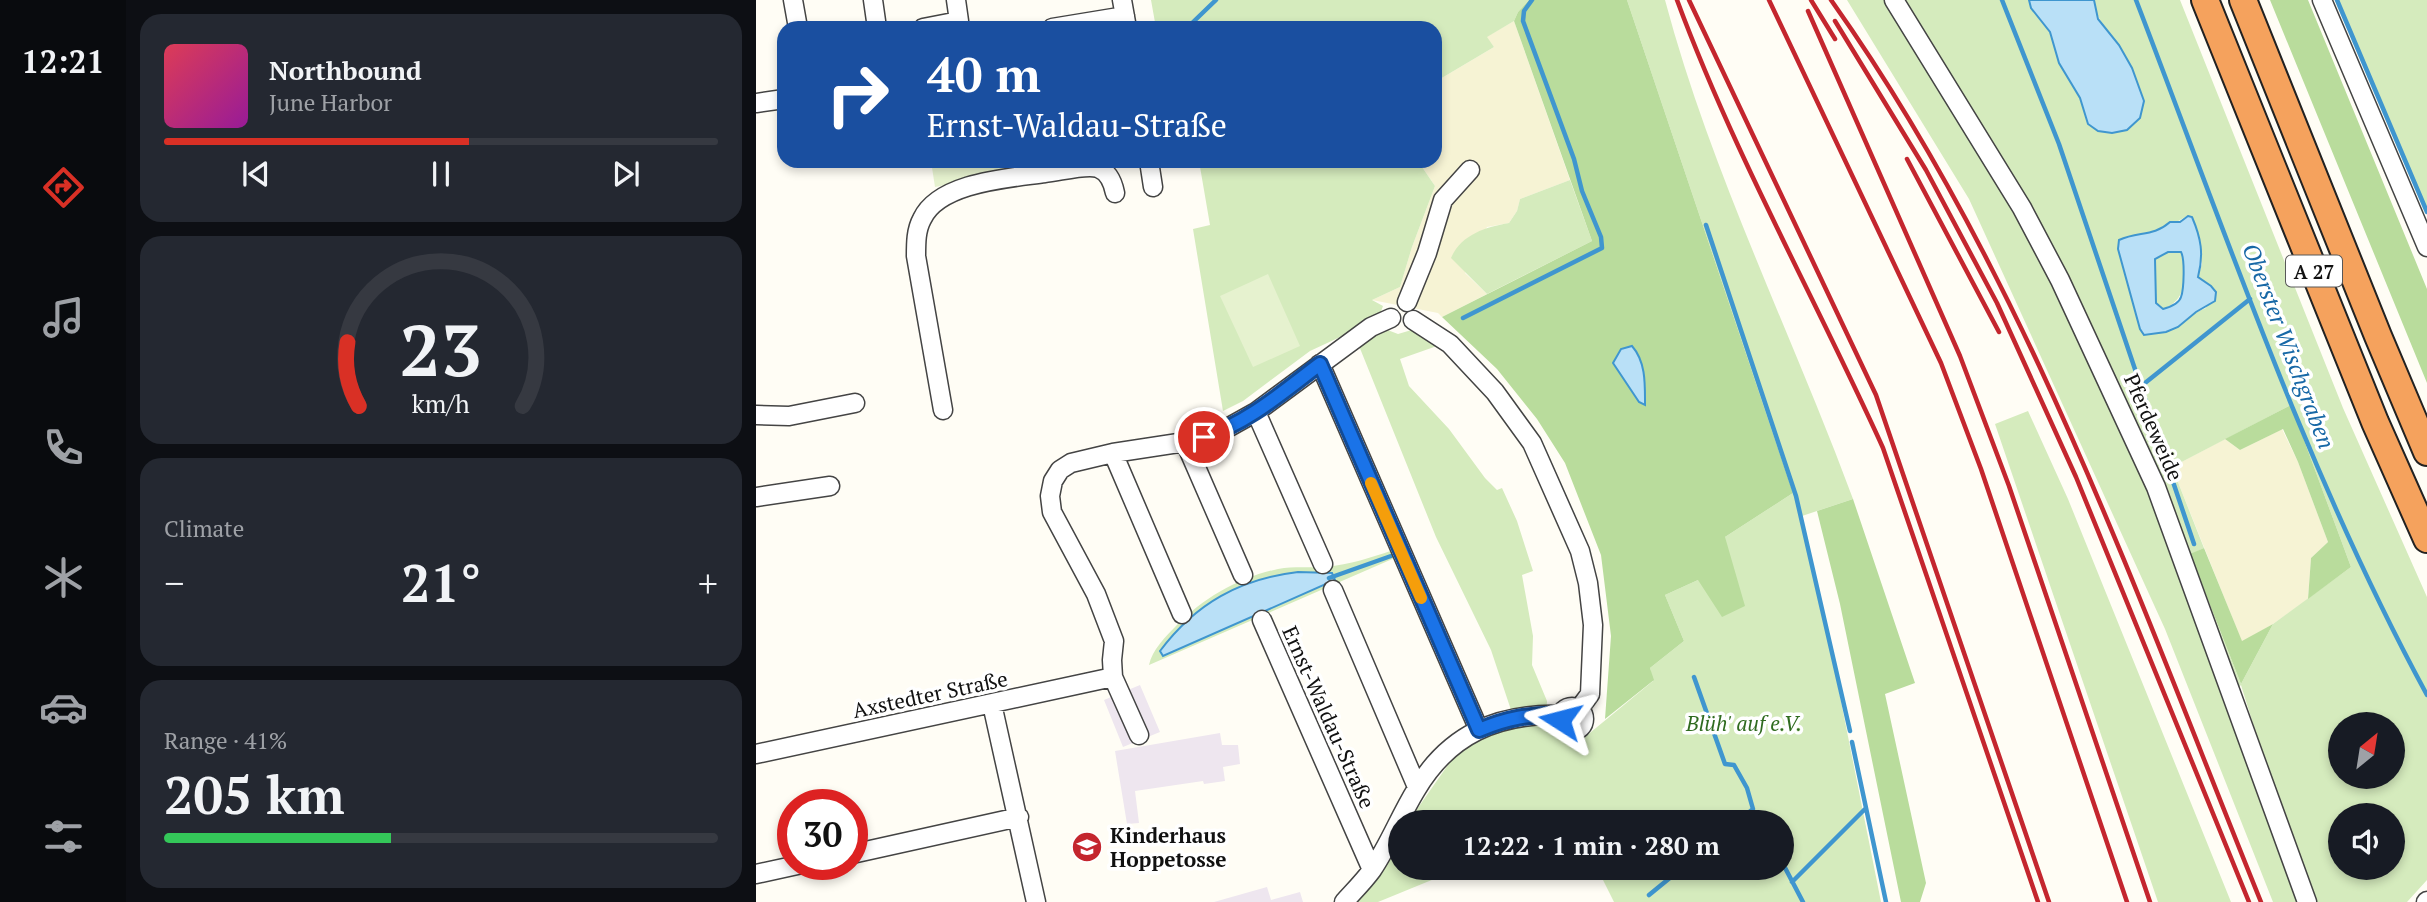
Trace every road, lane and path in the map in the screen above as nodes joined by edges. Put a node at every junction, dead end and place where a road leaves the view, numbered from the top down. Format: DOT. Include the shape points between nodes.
graph roads {
  1 [pos="793,0"];
  2 [pos="873,0"];
  3 [pos="956,0"];
  4 [pos="1894,0"];
  5 [pos="2205,0"];
  6 [pos="2243,0"];
  7 [pos="2322,0"];
  8 [pos="1125,15"];
  9 [pos="797,21"];
  10 [pos="876,21"];
  11 [pos="959,21"];
  12 [pos="1091,21"];
  13 [pos="777,100"];
  14 [pos="756,103"];
  15 [pos="1087,168"];
  16 [pos="1097,168"];
  17 [pos="1150,168"];
  18 [pos="1469,170"];
  19 [pos="1153,187"];
  20 [pos="1115,193"];
  21 [pos="2427,247"];
  22 [pos="1407,302"];
  23 [pos="1391,318"];
  24 [pos="1413,320"];
  25 [pos="1320,364"];
  26 [pos="855,403"];
  27 [pos="943,411"];
  28 [pos="1256,412"];
  29 [pos="756,415"];
  30 [pos="1185,442"];
  31 [pos="2427,452"];
  32 [pos="1113,453"];
  33 [pos="830,486"];
  34 [pos="756,497"];
  35 [pos="2427,539"];
  36 [pos="1323,564"];
  37 [pos="1243,575"];
  38 [pos="1333,590"];
  39 [pos="1182,614"];
  40 [pos="1262,620"];
  41 [pos="1113,677"];
  42 [pos="992,704"];
  43 [pos="1479,730"];
  44 [pos="1139,735"];
  45 [pos="756,754"];
  46 [pos="1417,788"];
  47 [pos="1018,817"];
  48 [pos="868,850"];
  49 [pos="777,869"];
  50 [pos="1372,870"];
  51 [pos="756,874"];
  52 [pos="1036,902"];
  53 [pos="1343,902"];
  54 [pos="2307,902"];
  1 -- 9 [label="street"];
  2 -- 10 [label="street"];
  3 -- 11 [label="street"];
  4 -- 54 [label="street, Pferdeweide" via="2022,208 2141,451"];
  5 -- 35 [label="highway, A 27" via="2375,422"];
  6 -- 31 [label="highway, A 27"];
  7 -- 21 [label="street"];
  8 -- 12 [label="street"];
  13 -- 14 [label="street"];
  15 -- 27 [label="street" via="964,187 950,192 922,218 916,256"];
  16 -- 20 [label="street" via="1109,176"];
  17 -- 19 [label="street"];
  18 -- 22 [label="street" via="1443,200"];
  22 -- 23 [label="street" via="1394,305"];
  22 -- 24 [label="street" via="1415,311"];
  23 -- 24 [label="street" via="1401,326"];
  23 -- 25 [label="street"];
  24 -- 43 [label="street, Ernst-Waldau-Straße" via="1450,344 1495,392 1532,443 1580,551 1588,583 1593,625 1590,694 1579,709 1571,707 1561,715 1525,715"];
  25 -- 28 [label="street"];
  25 -- 43 [label="street"];
  26 -- 29 [label="street" via="789,416"];
  28 -- 30 [label="street" via="1222,431"];
  28 -- 36 [label="street"];
  30 -- 32 [label="street"];
  30 -- 37 [label="street"];
  32 -- 39 [label="street"];
  32 -- 41 [label="street" via="1060,470 1050,496 1052,512 1096,594 1114,641"];
  33 -- 34 [label="street"];
  38 -- 46 [label="street"];
  40 -- 50 [label="street, Ernst-Waldau-Straße"];
  41 -- 42 [label="street, Axstedter Straße"];
  41 -- 44 [label="street"];
  42 -- 45 [label="street, Axstedter Straße"];
  42 -- 47 [label="street"];
  43 -- 46 [label="street, Ernst-Waldau-Straße" via="1439,759"];
  46 -- 50 [label="street, Ernst-Waldau-Straße"];
  47 -- 48 [label="street"];
  47 -- 52 [label="street"];
  49 -- 51 [label="street"];
  50 -- 53 [label="street, Ernst-Waldau-Straße"];
}
